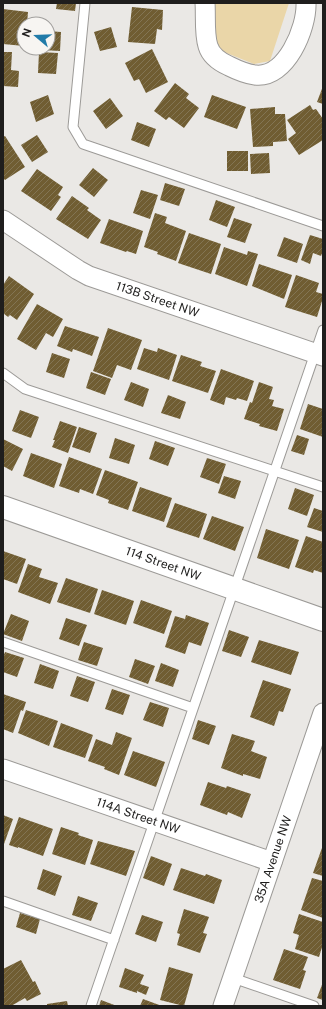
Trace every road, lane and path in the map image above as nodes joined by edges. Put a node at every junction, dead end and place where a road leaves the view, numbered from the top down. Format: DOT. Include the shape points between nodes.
graph roads {
  1 [pos="84,3"];
  2 [pos="205,3"];
  3 [pos="306,3"];
  4 [pos="3,220"];
  5 [pos="323,226"];
  6 [pos="323,330"];
  7 [pos="319,355"];
  8 [pos="3,373"];
  9 [pos="275,471"];
  10 [pos="323,488"];
  11 [pos="3,507"];
  12 [pos="234,589"];
  13 [pos="323,620"];
  14 [pos="3,642"];
  15 [pos="193,708"];
  16 [pos="323,713"];
  17 [pos="3,769"];
  18 [pos="154,822"];
  19 [pos="272,862"];
  20 [pos="3,901"];
  21 [pos="114,940"];
  22 [pos="233,978"];
  23 [pos="92,1006"];
  24 [pos="223,1006"];
  25 [pos="314,1006"];
  1 -- 5 [label="lane" via="73,127 83,144"];
  2 -- 3 [label="street" via="208,46 218,61 256,76 268,73 288,56 296,44 307,11"];
  4 -- 7 [label="street, 113B Street NW" via="89,276"];
  6 -- 7 [label="lane"];
  7 -- 9 [label="lane"];
  8 -- 9 [label="lane" via="25,389"];
  9 -- 10 [label="lane"];
  9 -- 12 [label="lane"];
  11 -- 12 [label="street, 114 Street NW"];
  12 -- 13 [label="street, 114 Street NW"];
  12 -- 15 [label="lane"];
  14 -- 15 [label="lane"];
  15 -- 18 [label="lane"];
  16 -- 19 [label="street, 35A Avenue NW"];
  17 -- 18 [label="street, 114A Street NW"];
  18 -- 19 [label="street, 114A Street NW"];
  18 -- 21 [label="lane"];
  19 -- 22 [label="street, 35A Avenue NW"];
  20 -- 21 [label="lane"];
  21 -- 23 [label="lane"];
  22 -- 24 [label="street, 35A Avenue NW"];
  22 -- 25 [label="lane"];
}
